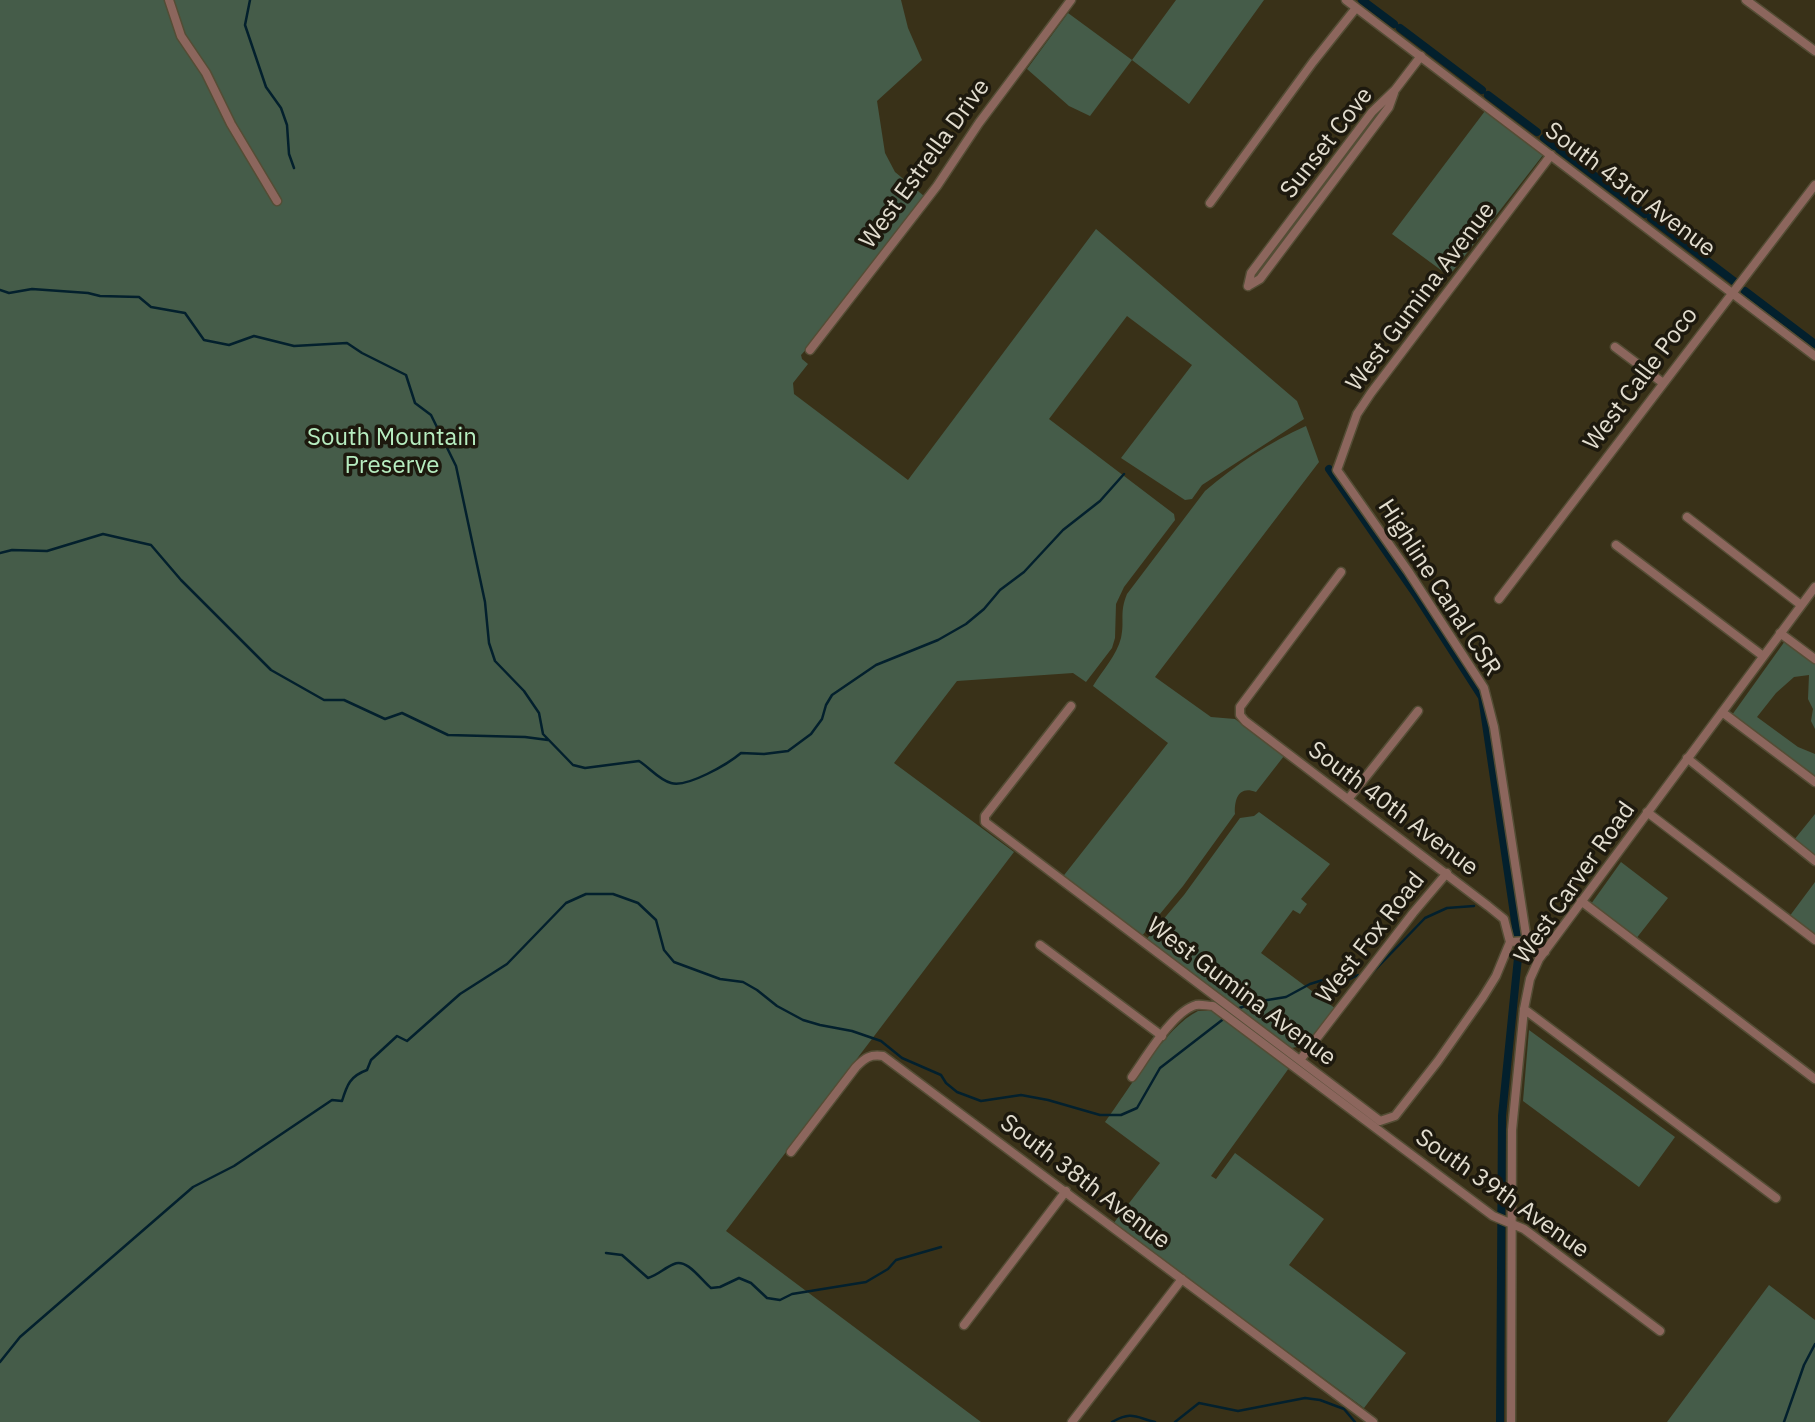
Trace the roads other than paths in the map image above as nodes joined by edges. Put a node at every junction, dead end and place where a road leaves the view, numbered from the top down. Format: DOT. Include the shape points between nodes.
graph roads {
  1 [pos="169,0"];
  2 [pos="1071,0"];
  3 [pos="1346,0"];
  4 [pos="1746,0"];
  5 [pos="1356,8"];
  6 [pos="1815,51"];
  7 [pos="1421,56"];
  8 [pos="1395,90"];
  9 [pos="1551,155"];
  10 [pos="1815,184"];
  11 [pos="277,201"];
  12 [pos="1210,203"];
  13 [pos="1733,294"];
  14 [pos="1615,347"];
  15 [pos="810,350"];
  16 [pos="1815,356"];
  17 [pos="1663,383"];
  18 [pos="1338,470"];
  19 [pos="1687,517"];
  20 [pos="1616,545"];
  21 [pos="1341,572"];
  22 [pos="1815,587"];
  23 [pos="1499,599"];
  24 [pos="1801,605"];
  25 [pos="1780,633"];
  26 [pos="1763,656"];
  27 [pos="1815,659"];
  28 [pos="1071,706"];
  29 [pos="1418,711"];
  30 [pos="1723,712"];
  31 [pos="1687,758"];
  32 [pos="1815,782"];
  33 [pos="1349,799"];
  34 [pos="1647,812"];
  35 [pos="1815,861"];
  36 [pos="1447,873"];
  37 [pos="1581,901"];
  38 [pos="1815,940"];
  39 [pos="1512,941"];
  40 [pos="1527,941"];
  41 [pos="1040,945"];
  42 [pos="1545,951"];
  43 [pos="1524,1009"];
  44 [pos="1162,1036"];
  45 [pos="1300,1060"];
  46 [pos="1132,1077"];
  47 [pos="1815,1079"];
  48 [pos="791,1152"];
  49 [pos="1066,1191"];
  50 [pos="1776,1198"];
  51 [pos="1509,1221"];
  52 [pos="1182,1279"];
  53 [pos="964,1325"];
  54 [pos="1660,1331"];
  55 [pos="1072,1422"];
  56 [pos="1373,1422"];
  57 [pos="1511,1422"];
  1 -- 11 [label="street" via="181,36"];
  2 -- 15 [label="street, West Estrella Drive" via="937,186"];
  3 -- 5 [label="street, South 43rd Avenue"];
  4 -- 6 [label="street"];
  5 -- 7 [label="street, South 43rd Avenue"];
  5 -- 12 [label="street"];
  7 -- 8 [label="street"];
  7 -- 9 [label="street, South 43rd Avenue"];
  8 -- 8 [label="street, Sunset Cove" via="1372,112 1283,230 1251,273 1248,286 1259,279 1373,129"];
  9 -- 13 [label="street, South 43rd Avenue"];
  9 -- 18 [label="street, West Gumina Avenue" via="1371,393 1357,414"];
  10 -- 13 [label="street, West Calle Poco"];
  13 -- 16 [label="street, South 43rd Avenue"];
  13 -- 17 [label="street, West Calle Poco"];
  14 -- 17 [label="street"];
  17 -- 23 [label="street, West Calle Poco"];
  18 -- 40 [label="street, Highline Canal CSR" via="1484,688"];
  19 -- 24 [label="street"];
  20 -- 26 [label="street"];
  21 -- 33 [label="street, South 40th Avenue" via="1240,707 1240,715"];
  22 -- 24 [label="street, West Carver Road"];
  24 -- 25 [label="street, West Carver Road"];
  25 -- 26 [label="street, West Carver Road"];
  25 -- 27 [label="street"];
  26 -- 30 [label="street, West Carver Road"];
  28 -- 45 [label="street, West Gumina Avenue" via="985,816 985,822"];
  29 -- 33 [label="street"];
  30 -- 31 [label="street, West Carver Road"];
  30 -- 32 [label="street"];
  31 -- 34 [label="street, West Carver Road"];
  31 -- 35 [label="street"];
  33 -- 36 [label="street, South 40th Avenue"];
  34 -- 37 [label="street, West Carver Road"];
  34 -- 38 [label="street"];
  36 -- 39 [label="street, South 40th Avenue" via="1504,919"];
  36 -- 45 [label="street, West Fox Road"];
  37 -- 42 [label="street, West Carver Road"];
  37 -- 47 [label="street"];
  39 -- 40 [label="street"];
  39 -- 45 [label="street, West Gumina Avenue" via="1483,997 1395,1116 1380,1121"];
  40 -- 42 [label="street"];
  41 -- 44 [label="street"];
  42 -- 43 [label="street, West Carver Road" via="1530,979"];
  43 -- 50 [label="street"];
  43 -- 51 [label="street, West Carver Road"];
  44 -- 46 [label="street, South 39th Avenue"];
  44 -- 51 [label="street, South 39th Avenue" via="1184,1012 1196,1005 1213,1006 1497,1218"];
  48 -- 49 [label="street, South 38th Avenue" via="856,1068 866,1058 883,1056"];
  49 -- 52 [label="street, South 38th Avenue"];
  49 -- 53 [label="street"];
  51 -- 54 [label="street, South 39th Avenue"];
  51 -- 57 [label="street, West Carver Road"];
  52 -- 55 [label="street"];
  52 -- 56 [label="street, South 38th Avenue"];
}
